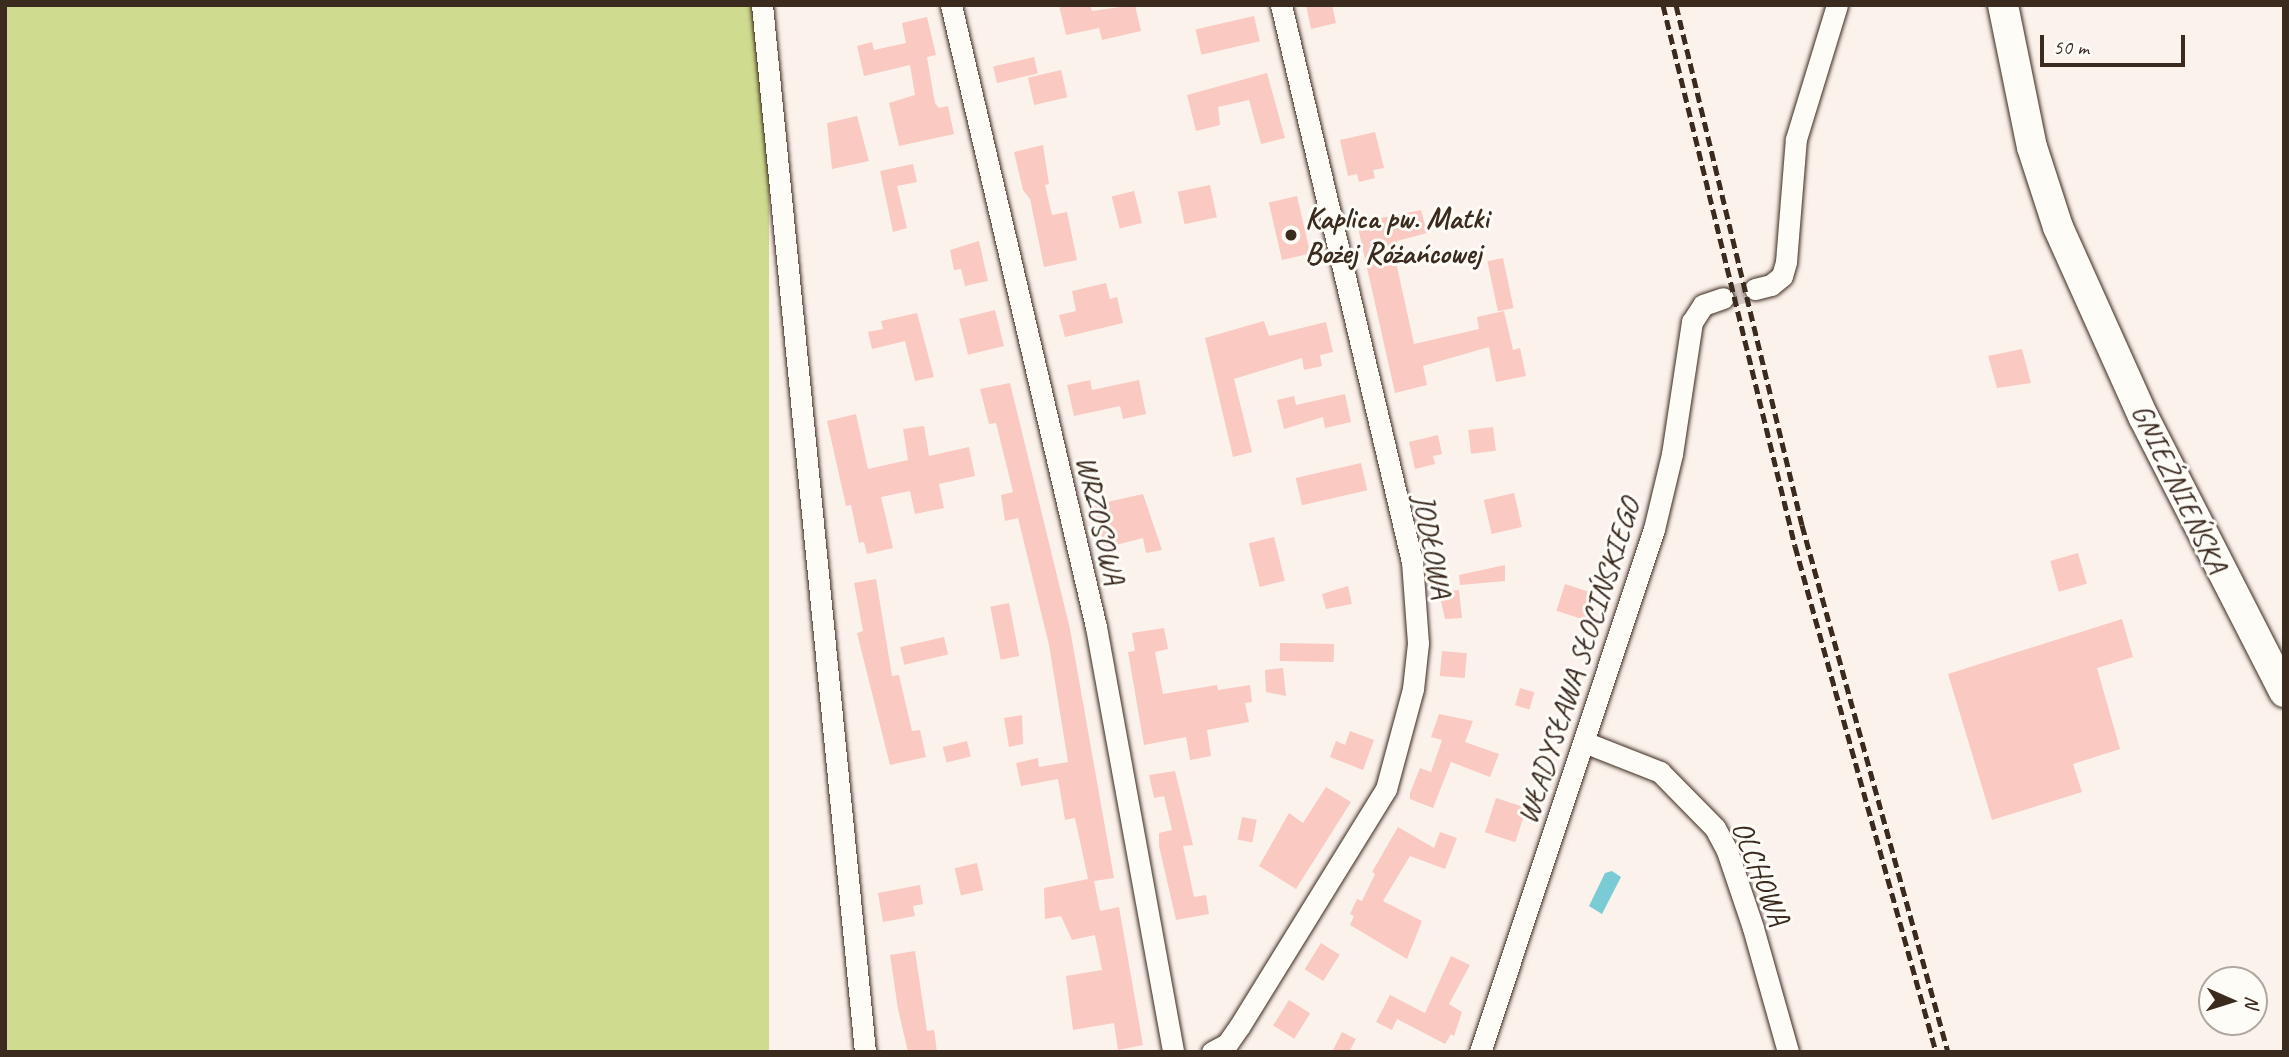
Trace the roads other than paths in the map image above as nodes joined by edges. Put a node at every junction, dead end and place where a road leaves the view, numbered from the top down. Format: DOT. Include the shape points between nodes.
graph roads {
  1 [pos="762,5"];
  2 [pos="951,5"];
  3 [pos="1281,5"];
  4 [pos="1837,5"];
  5 [pos="2003,5"];
  6 [pos="2024,5"];
  7 [pos="2085,279"];
  8 [pos="1755,289"];
  9 [pos="1723,298"];
  10 [pos="2284,692"];
  11 [pos="1584,742"];
  12 [pos="865,1052"];
  13 [pos="1174,1052"];
  14 [pos="1212,1052"];
  15 [pos="1480,1052"];
  16 [pos="1788,1052"];
  1 -- 12 [label="street"];
  2 -- 13 [label="street, WRZOSOWA" via="1096,626"];
  3 -- 14 [label="street, JODŁOWA" via="1412,562 1418,643 1413,689 1386,789 1239,1027 1227,1044"];
  4 -- 8 [label="street" via="1796,139 1782,276"];
  5 -- 7 [label="main road, GNIEŹNIEŃSKA" via="2032,147 2058,227"];
  6 -- 7 [label="main road, GNIEŹNIEŃSKA"];
  7 -- 10 [label="main road, GNIEŹNIEŃSKA" via="2144,418"];
  9 -- 11 [label="street, WŁADYSŁAWA SŁOCIŃSKIEGO" via="1703,305 1692,321 1663,495"];
  11 -- 15 [label="street, WŁADYSŁAWA SŁOCIŃSKIEGO"];
  11 -- 16 [label="street, OLCHOWA" via="1660,772 1715,828 1749,916"];
}
